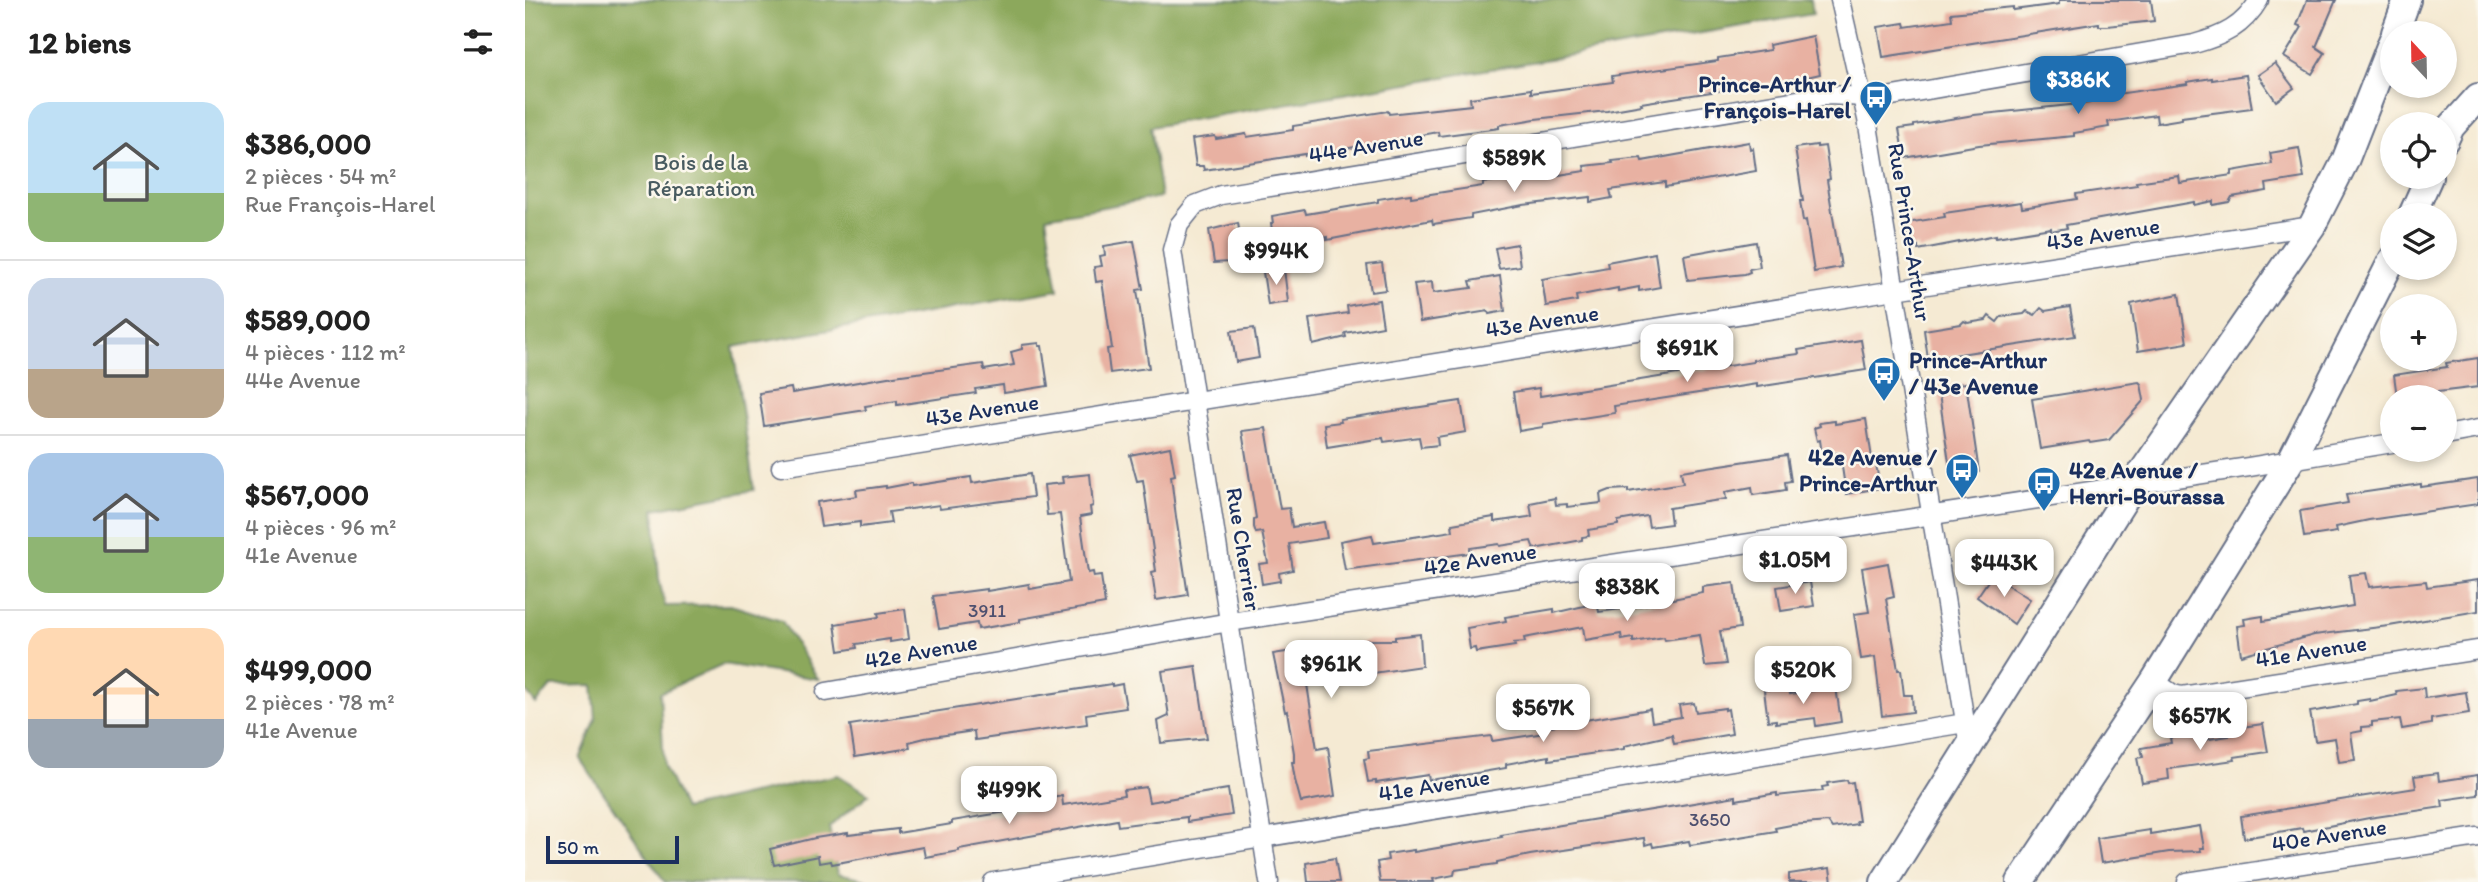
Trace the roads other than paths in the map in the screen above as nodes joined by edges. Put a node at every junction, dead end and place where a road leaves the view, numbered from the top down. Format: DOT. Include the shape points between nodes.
graph roads {
  1 [pos="1839,0"];
  2 [pos="2259,0"];
  3 [pos="2407,0"];
  4 [pos="2399,21"];
  5 [pos="2380,72"];
  6 [pos="1862,95"];
  7 [pos="2478,97"];
  8 [pos="2457,120"];
  9 [pos="1179,225"];
  10 [pos="2312,226"];
  11 [pos="2382,280"];
  12 [pos="1895,290"];
  13 [pos="1196,401"];
  14 [pos="2478,429"];
  15 [pos="2457,433"];
  16 [pos="2380,445"];
  17 [pos="2291,460"];
  18 [pos="781,467"];
  19 [pos="2134,484"];
  20 [pos="1932,514"];
  21 [pos="1230,622"];
  22 [pos="2478,650"];
  23 [pos="2154,681"];
  24 [pos="826,692"];
  25 [pos="1967,735"];
  26 [pos="2478,837"];
  27 [pos="1262,838"];
  28 [pos="993,882"];
  29 [pos="1269,882"];
  30 [pos="1884,882"];
  31 [pos="2020,882"];
  32 [pos="2187,882"];
  1 -- 6 [label="street, Rue Prince-Arthur"];
  2 -- 6 [label="street, 44e Avenue" via="2225,35 2194,44 1881,98"];
  3 -- 4 [label="main road"];
  5 -- 10 [label="main road" via="2345,161"];
  6 -- 9 [label="street, 44e Avenue" via="1829,95 1221,195 1195,205"];
  6 -- 12 [label="street, Rue Prince-Arthur"];
  7 -- 8 [label="main road"];
  9 -- 13 [label="street, Rue Cherrier" via="1173,250"];
  10 -- 12 [label="street, 43e Avenue"];
  10 -- 19 [label="main road"];
  11 -- 17 [label="main road"];
  12 -- 13 [label="street, 43e Avenue"];
  12 -- 20 [label="street, Rue Prince-Arthur"];
  13 -- 18 [label="street, 43e Avenue"];
  13 -- 21 [label="street, Rue Cherrier"];
  14 -- 15 [label="street"];
  16 -- 17 [label="street, 42e Avenue"];
  17 -- 19 [label="street, 42e Avenue"];
  17 -- 23 [label="main road"];
  19 -- 20 [label="street, 42e Avenue"];
  19 -- 25 [label="main road"];
  20 -- 21 [label="street, 42e Avenue"];
  20 -- 25 [label="street, Rue Prince-Arthur"];
  21 -- 24 [label="street, 42e Avenue"];
  21 -- 27 [label="street, Rue Cherrier"];
  22 -- 23 [label="street, 41e Avenue" via="2182,696"];
  23 -- 31 [label="main road"];
  25 -- 27 [label="street, 41e Avenue"];
  25 -- 30 [label="main road"];
  26 -- 32 [label="street, 40e Avenue"];
  27 -- 28 [label="street, 41e Avenue"];
  27 -- 29 [label="street, Rue Cherrier"];
}
